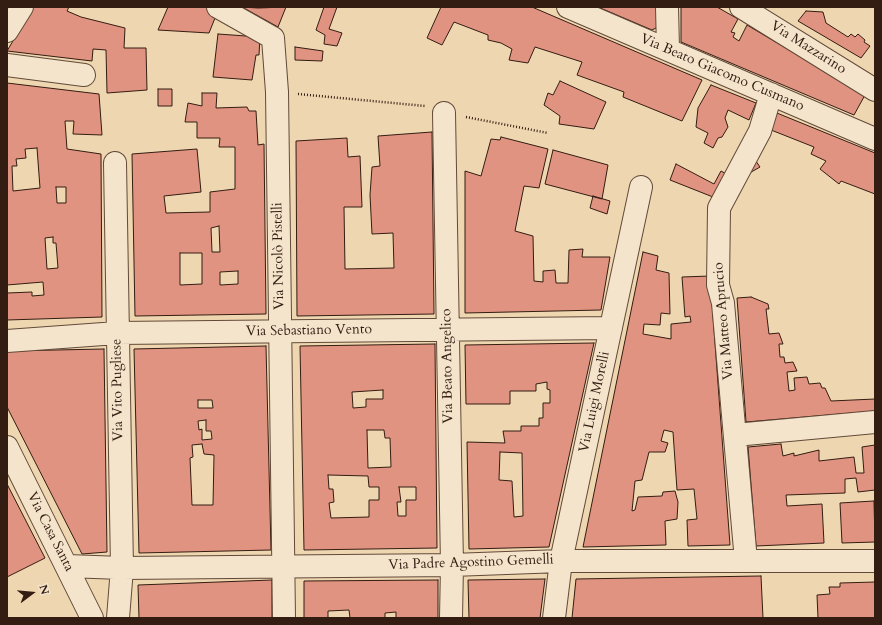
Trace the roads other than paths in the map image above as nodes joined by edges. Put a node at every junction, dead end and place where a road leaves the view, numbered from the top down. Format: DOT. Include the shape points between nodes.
graph roads {
  1 [pos="22,7"];
  2 [pos="218,7"];
  3 [pos="568,7"];
  4 [pos="667,7"];
  5 [pos="740,7"];
  6 [pos="7,31"];
  7 [pos="668,49"];
  8 [pos="7,65"];
  9 [pos="84,75"];
  10 [pos="875,90"];
  11 [pos="771,94"];
  12 [pos="444,113"];
  13 [pos="875,139"];
  14 [pos="115,163"];
  15 [pos="641,187"];
  16 [pos="611,328"];
  17 [pos="447,329"];
  18 [pos="280,332"];
  19 [pos="117,333"];
  20 [pos="7,340"];
  21 [pos="875,422"];
  22 [pos="735,435"];
  23 [pos="7,447"];
  24 [pos="561,561"];
  25 [pos="746,561"];
  26 [pos="875,561"];
  27 [pos="452,565"];
  28 [pos="67,566"];
  29 [pos="284,567"];
  30 [pos="122,568"];
  31 [pos="92,618"];
  32 [pos="118,618"];
  33 [pos="284,618"];
  34 [pos="451,618"];
  35 [pos="554,618"];
  1 -- 6 [label="street"];
  2 -- 18 [label="street, Via Nicolò Pistelli" via="273,38 277,92"];
  3 -- 7 [label="street, Via Beato Giacomo Cusmano"];
  4 -- 7 [label="street"];
  5 -- 10 [label="street, Via Mazzarino"];
  7 -- 11 [label="street, Via Beato Giacomo Cusmano"];
  8 -- 9 [label="street"];
  11 -- 13 [label="street, Via Beato Giacomo Cusmano"];
  11 -- 22 [label="street, Via Matteo Aprucio" via="760,131 719,208 718,285 723,303"];
  12 -- 17 [label="street, Via Beato Angelico"];
  14 -- 19 [label="street, Via Vito Pugliese"];
  15 -- 16 [label="street, Via Luigi Morelli"];
  16 -- 17 [label="street, Via Sebastiano Vento"];
  16 -- 24 [label="street, Via Luigi Morelli"];
  17 -- 18 [label="street, Via Sebastiano Vento"];
  17 -- 27 [label="street, Via Beato Angelico"];
  18 -- 19 [label="street, Via Sebastiano Vento"];
  18 -- 29 [label="street, Via Nicolò Pistelli"];
  19 -- 20 [label="street, Via Sebastiano Vento"];
  19 -- 30 [label="street, Via Vito Pugliese"];
  21 -- 22 [label="street"];
  22 -- 25 [label="street, Via Matteo Aprucio"];
  23 -- 28 [label="street, Via Casa Santa"];
  24 -- 25 [label="street, Via Padre Agostino Gemelli"];
  24 -- 27 [label="street, Via Padre Agostino Gemelli"];
  24 -- 35 [label="street, Via Luigi Morelli"];
  25 -- 26 [label="street, Via Padre Agostino Gemelli"];
  27 -- 29 [label="street, Via Padre Agostino Gemelli"];
  27 -- 34 [label="street, Via Beato Angelico"];
  28 -- 30 [label="street, Via Padre Agostino Gemelli"];
  28 -- 31 [label="street, Via Casa Santa"];
  29 -- 30 [label="street, Via Padre Agostino Gemelli"];
  29 -- 33 [label="street, Via Nicolò Pistelli"];
  30 -- 32 [label="street, Via Vito Pugliese"];
}
